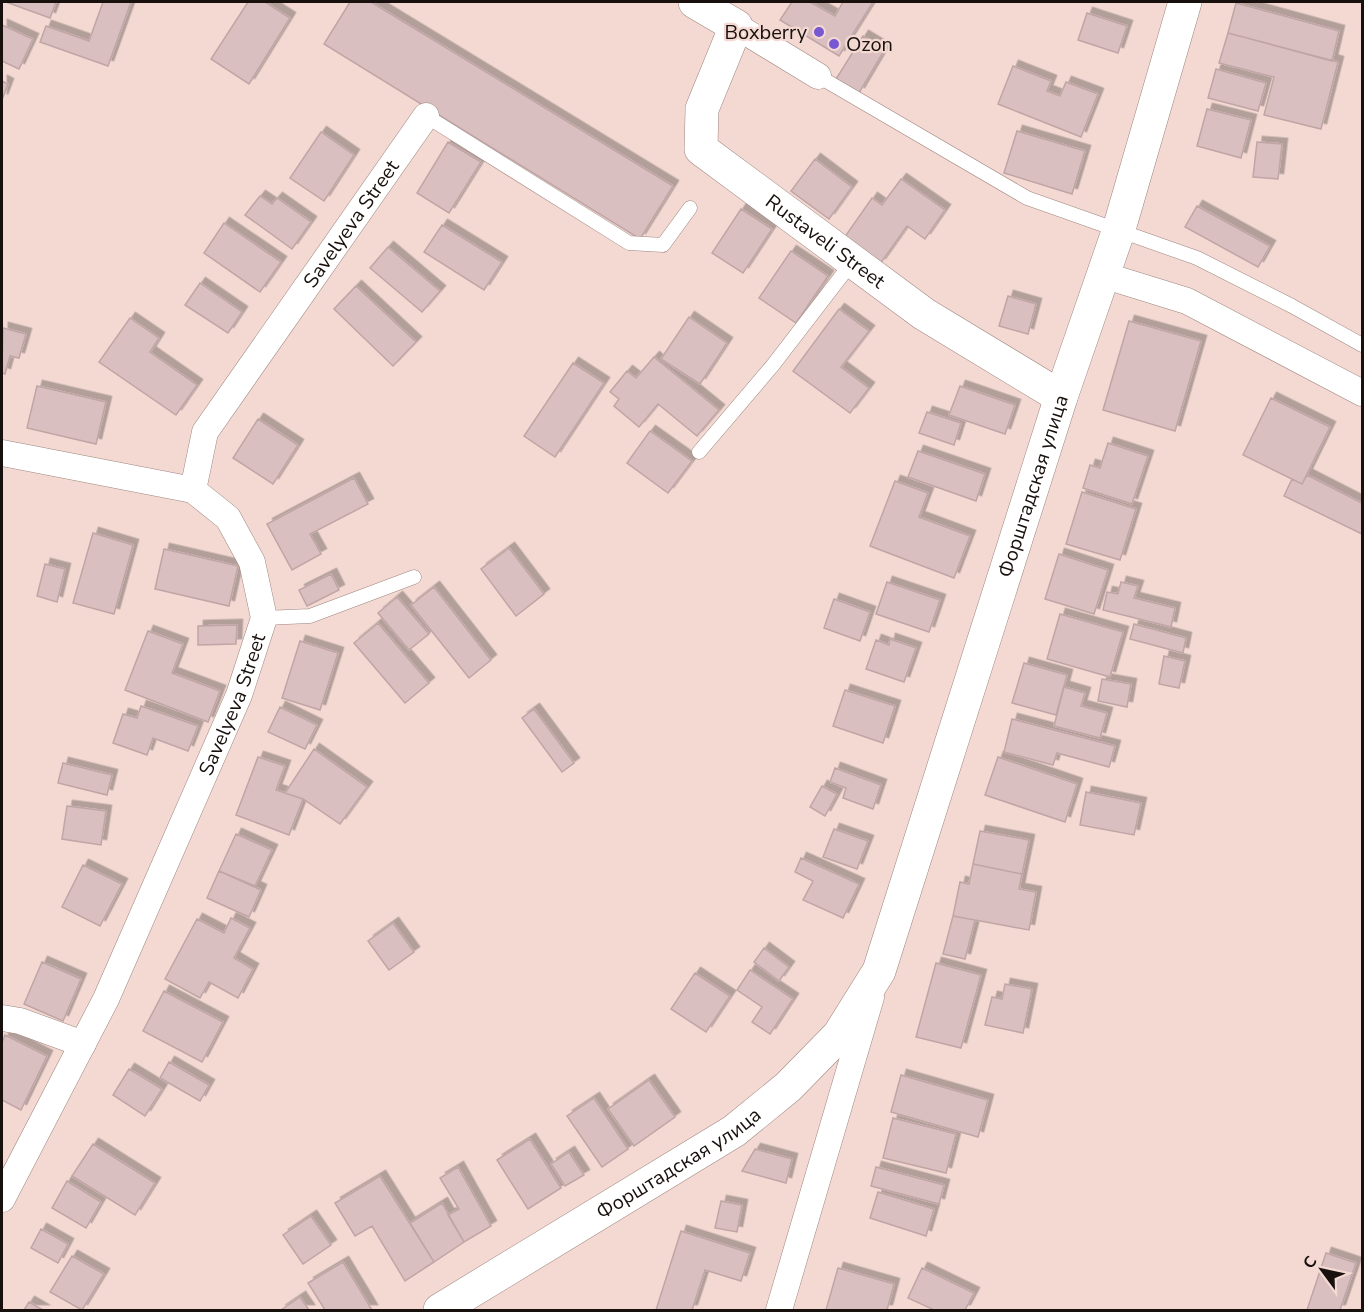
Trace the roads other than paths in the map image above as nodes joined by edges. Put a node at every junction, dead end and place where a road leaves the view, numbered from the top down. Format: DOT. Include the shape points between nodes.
graph roads {
  1 [pos="1185,2"];
  2 [pos="720,12"];
  3 [pos="818,76"];
  4 [pos="426,116"];
  5 [pos="690,208"];
  6 [pos="1119,229"];
  7 [pos="853,261"];
  8 [pos="1103,275"];
  9 [pos="1362,345"];
  10 [pos="1362,393"];
  11 [pos="1061,397"];
  12 [pos="699,452"];
  13 [pos="2,453"];
  14 [pos="194,490"];
  15 [pos="414,577"];
  16 [pos="264,618"];
  17 [pos="879,971"];
  18 [pos="2,1018"];
  19 [pos="83,1044"];
  20 [pos="2,1199"];
  21 [pos="440,1311"];
  22 [pos="779,1311"];
  1 -- 6 [label="street, Форштадская улица"];
  2 -- 3 [label="street"];
  2 -- 7 [label="street, Rustaveli Street" via="702,109 701,149"];
  3 -- 6 [label="lane" via="1027,198"];
  4 -- 5 [label="lane" via="628,243 663,245"];
  4 -- 14 [label="street, Savelyeva Street" via="205,432"];
  6 -- 8 [label="street, Форштадская улица"];
  6 -- 9 [label="lane" via="1197,258"];
  7 -- 11 [label="street, Rustaveli Street" via="924,314"];
  7 -- 12 [label="lane"];
  8 -- 10 [label="street" via="1187,301"];
  8 -- 11 [label="street, Форштадская улица"];
  11 -- 17 [label="street, Форштадская улица"];
  13 -- 14 [label="street"];
  14 -- 16 [label="street, Savelyeva Street" via="228,518 252,562"];
  15 -- 16 [label="lane" via="310,616"];
  16 -- 19 [label="street, Savelyeva Street" via="235,706"];
  17 -- 21 [label="street, Форштадская улица" via="839,1035 788,1087 734,1131"];
  17 -- 22 [label="street, Форштадская улица"];
  18 -- 19 [label="street"];
  19 -- 20 [label="street, Savelyeva Street"];
}
